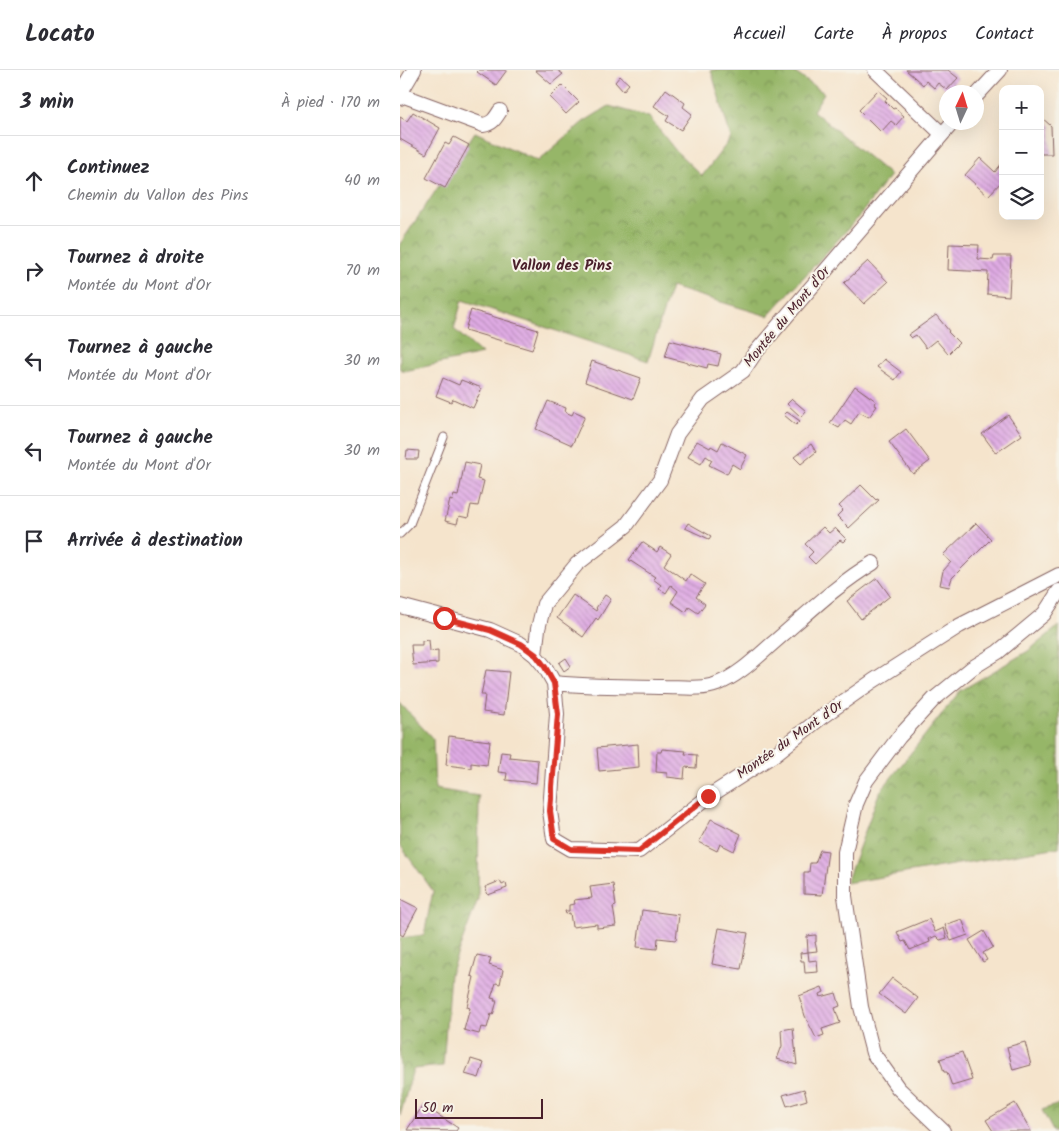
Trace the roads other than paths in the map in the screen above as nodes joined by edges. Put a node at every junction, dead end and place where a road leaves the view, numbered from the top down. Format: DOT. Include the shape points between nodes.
graph roads {
  1 [pos="414,70"];
  2 [pos="875,70"];
  3 [pos="1000,70"];
  4 [pos="984,87"];
  5 [pos="401,96"];
  6 [pos="500,112"];
  7 [pos="946,130"];
  8 [pos="942,134"];
  9 [pos="444,437"];
  10 [pos="400,534"];
  11 [pos="873,563"];
  12 [pos="1059,575"];
  13 [pos="1059,591"];
  14 [pos="403,605"];
  15 [pos="536,655"];
  16 [pos="554,683"];
  17 [pos="943,1131"];
  1 -- 5 [label="street"];
  2 -- 8 [label="street"];
  3 -- 4 [label="street"];
  5 -- 6 [label="street" via="483,125 489,125"];
  7 -- 8 [label="street, Montée du Mont d'Or"];
  8 -- 15 [label="street, Montée du Mont d'Or" via="743,371 703,399 677,434 660,480 626,526 577,564 544,604"];
  9 -- 10 [label="lane" via="410,524"];
  11 -- 16 [label="street" via="857,572 756,658 716,684 622,688"];
  12 -- 16 [label="street, Montée du Mont d'Or" via="958,626 823,716 775,754 708,796 639,851 571,849 554,839 550,811 558,714"];
  13 -- 17 [label="street" via="1044,614 934,699 898,737 866,781 856,804 845,852 846,905 861,1006 873,1053 898,1088"];
  14 -- 15 [label="street" via="490,630 521,644"];
  15 -- 16 [label="street, Montée du Mont d'Or"];
}
